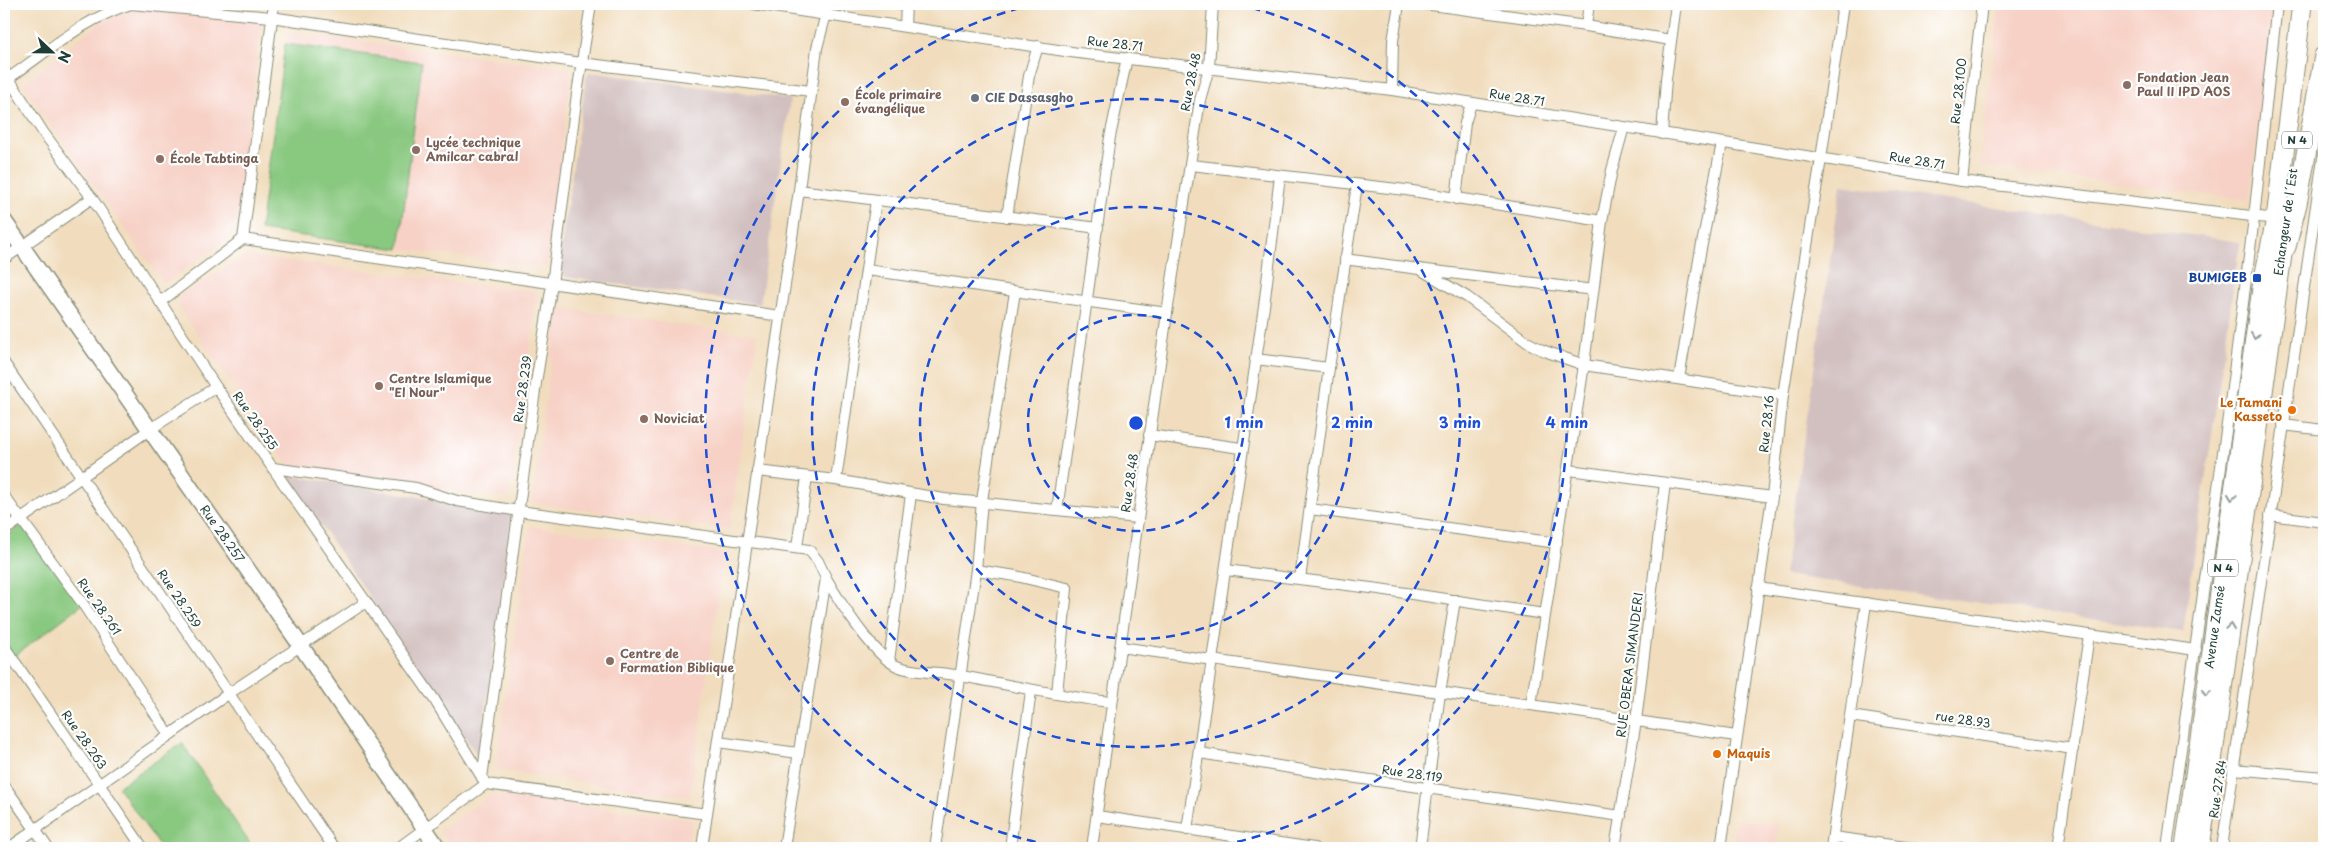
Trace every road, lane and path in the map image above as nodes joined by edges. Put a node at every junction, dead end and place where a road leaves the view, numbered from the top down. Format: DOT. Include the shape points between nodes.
graph roads {
  1 [pos="274,4"];
  2 [pos="591,4"];
  3 [pos="754,4"];
  4 [pos="906,4"];
  5 [pos="1213,4"];
  6 [pos="1398,4"];
  7 [pos="1424,4"];
  8 [pos="1503,4"];
  9 [pos="1589,4"];
  10 [pos="1676,4"];
  11 [pos="1843,4"];
  12 [pos="1982,4"];
  13 [pos="2276,4"];
  14 [pos="2290,4"];
  15 [pos="2302,4"];
  16 [pos="2315,4"];
  17 [pos="827,9"];
  18 [pos="1502,15"];
  19 [pos="272,17"];
  20 [pos="905,26"];
  21 [pos="1586,26"];
  22 [pos="1671,40"];
  23 [pos="1038,46"];
  24 [pos="2324,56"];
  25 [pos="1126,58"];
  26 [pos="581,63"];
  27 [pos="1209,68"];
  28 [pos="6,74"];
  29 [pos="1392,90"];
  30 [pos="811,91"];
  31 [pos="1471,104"];
  32 [pos="1624,127"];
  33 [pos="1662,134"];
  34 [pos="1722,143"];
  35 [pos="2324,152"];
  36 [pos="1821,159"];
  37 [pos="1191,165"];
  38 [pos="1280,176"];
  39 [pos="1962,181"];
  40 [pos="1357,185"];
  41 [pos="799,190"];
  42 [pos="92,198"];
  43 [pos="1456,199"];
  44 [pos="876,200"];
  45 [pos="2313,216"];
  46 [pos="1007,217"];
  47 [pos="2254,218"];
  48 [pos="2324,218"];
  49 [pos="2276,219"];
  50 [pos="4,221"];
  51 [pos="1602,221"];
  52 [pos="1098,228"];
  53 [pos="243,239"];
  54 [pos="22,246"];
  55 [pos="4,259"];
  56 [pos="1345,259"];
  57 [pos="867,270"];
  58 [pos="1423,271"];
  59 [pos="552,284"];
  60 [pos="2272,285"];
  61 [pos="1593,290"];
  62 [pos="1015,292"];
  63 [pos="160,302"];
  64 [pos="1088,303"];
  65 [pos="1167,314"];
  66 [pos="780,316"];
  67 [pos="1255,359"];
  68 [pos="4,363"];
  69 [pos="1584,365"];
  70 [pos="1329,368"];
  71 [pos="1679,380"];
  72 [pos="216,387"];
  73 [pos="1783,395"];
  74 [pos="2283,425"];
  75 [pos="148,430"];
  76 [pos="2324,430"];
  77 [pos="1149,435"];
  78 [pos="1241,448"];
  79 [pos="273,468"];
  80 [pos="1569,470"];
  81 [pos="757,471"];
  82 [pos="82,476"];
  83 [pos="807,477"];
  84 [pos="836,480"];
  85 [pos="1665,484"];
  86 [pos="911,494"];
  87 [pos="4,496"];
  88 [pos="1772,497"];
  89 [pos="982,502"];
  90 [pos="1310,509"];
  91 [pos="1057,510"];
  92 [pos="519,511"];
  93 [pos="2270,516"];
  94 [pos="1138,518"];
  95 [pos="20,520"];
  96 [pos="2324,522"];
  97 [pos="4,531"];
  98 [pos="747,543"];
  99 [pos="1557,543"];
  100 [pos="797,547"];
  101 [pos="976,570"];
  102 [pos="1226,570"];
  103 [pos="826,578"];
  104 [pos="1300,579"];
  105 [pos="1758,588"];
  106 [pos="1455,600"];
  107 [pos="366,602"];
  108 [pos="1866,602"];
  109 [pos="1544,614"];
  110 [pos="2090,635"];
  111 [pos="4,646"];
  112 [pos="301,646"];
  113 [pos="1120,647"];
  114 [pos="2196,650"];
  115 [pos="889,661"];
  116 [pos="1212,661"];
  117 [pos="961,676"];
  118 [pos="1031,691"];
  119 [pos="1440,693"];
  120 [pos="228,694"];
  121 [pos="1057,694"];
  122 [pos="1111,702"];
  123 [pos="1531,705"];
  124 [pos="1850,716"];
  125 [pos="1636,721"];
  126 [pos="169,735"];
  127 [pos="1736,736"];
  128 [pos="718,742"];
  129 [pos="2073,749"];
  130 [pos="798,753"];
  131 [pos="1200,753"];
  132 [pos="2233,769"];
  133 [pos="2324,777"];
  134 [pos="484,781"];
  135 [pos="100,784"];
  136 [pos="4,785"];
  137 [pos="1428,789"];
  138 [pos="706,814"];
  139 [pos="1097,816"];
  140 [pos="1621,816"];
  141 [pos="36,830"];
  142 [pos="424,830"];
  143 [pos="1187,830"];
  144 [pos="1833,837"];
  145 [pos="1262,845"];
  146 [pos="10,848"];
  147 [pos="48,848"];
  148 [pos="143,848"];
  149 [pos="334,848"];
  150 [pos="398,848"];
  151 [pos="438,848"];
  152 [pos="702,848"];
  153 [pos="784,848"];
  154 [pos="935,848"];
  155 [pos="1010,848"];
  156 [pos="1092,848"];
  157 [pos="1314,848"];
  158 [pos="1420,848"];
  159 [pos="1615,848"];
  160 [pos="1722,848"];
  161 [pos="1831,848"];
  162 [pos="1908,848"];
  163 [pos="2058,848"];
  164 [pos="2167,848"];
  165 [pos="2185,848"];
  166 [pos="2200,848"];
  167 [pos="2222,848"];
  1 -- 19 [label="street"];
  2 -- 26 [label="street, Rue 28.239"];
  3 -- 17 [label="street, Rue 28.71"];
  4 -- 20 [label="street"];
  5 -- 27 [label="street, Rue 28.48"];
  6 -- 29 [label="street"];
  7 -- 18 [label="street"];
  8 -- 18 [label="street"];
  9 -- 21 [label="street"];
  10 -- 22 [label="street"];
  11 -- 36 [label="street, Rue 28.16"];
  12 -- 39 [label="street, Rue 28.100"];
  13 -- 47 [label="street"];
  14 -- 49 [label="highway" via="2274,158"];
  15 -- 49 [label="highway, Echangeur de l´Est / N 4"];
  16 -- 60 [label="highway, Echangeur de l´Est / N 4"];
  17 -- 20 [label="street, Rue 28.71"];
  17 -- 30 [label="street"];
  18 -- 21 [label="street"];
  19 -- 26 [label="street"];
  19 -- 28 [label="street" via="131,4 87,23"];
  19 -- 53 [label="street"];
  20 -- 23 [label="street, Rue 28.71"];
  21 -- 22 [label="street"];
  22 -- 33 [label="street"];
  23 -- 25 [label="street, Rue 28.71"];
  23 -- 46 [label="street" via="1029,76"];
  24 -- 60 [label="highway" via="2297,204"];
  25 -- 27 [label="street, Rue 28.71"];
  25 -- 52 [label="street" via="1110,137"];
  26 -- 30 [label="street"];
  26 -- 59 [label="street, Rue 28.239"];
  27 -- 29 [label="street, Rue 28.71"];
  27 -- 37 [label="street, Rue 28.48" via="1200,100"];
  28 -- 42 [label="street, Rue 28.255" via="43,132"];
  29 -- 31 [label="street, Rue 28.71"];
  30 -- 41 [label="street"];
  31 -- 32 [label="street, Rue 28.71"];
  31 -- 43 [label="street" via="1465,123"];
  32 -- 33 [label="street, Rue 28.71"];
  32 -- 51 [label="street"];
  33 -- 34 [label="street, Rue 28.71"];
  34 -- 36 [label="street, Rue 28.71"];
  34 -- 71 [label="street"];
  35 -- 45 [label="street, Rue 27.84"];
  36 -- 39 [label="street, Rue 28.71"];
  36 -- 73 [label="street, Rue 28.16"];
  37 -- 38 [label="street"];
  37 -- 65 [label="street, Rue 28.48"];
  38 -- 40 [label="street"];
  38 -- 67 [label="street"];
  39 -- 47 [label="street, Rue 28.71"];
  40 -- 43 [label="street"];
  40 -- 56 [label="street"];
  41 -- 44 [label="street"];
  41 -- 66 [label="street"];
  42 -- 54 [label="street"];
  42 -- 63 [label="street, Rue 28.255"];
  43 -- 51 [label="street"];
  44 -- 46 [label="street"];
  44 -- 57 [label="street"];
  45 -- 48 [label="street"];
  45 -- 74 [label="street, Rue 27.84"];
  46 -- 52 [label="street"];
  47 -- 49 [label="street, Rue 28.71"];
  47 -- 114 [label="street"];
  49 -- 60 [label="highway, Echangeur de l´Est / N 4"];
  50 -- 54 [label="street, Rue 28.257"];
  51 -- 61 [label="street"];
  52 -- 64 [label="street"];
  53 -- 59 [label="street"];
  53 -- 63 [label="street"];
  54 -- 55 [label="street"];
  54 -- 75 [label="street, Rue 28.257"];
  56 -- 58 [label="street"];
  56 -- 70 [label="street"];
  57 -- 62 [label="street"];
  57 -- 84 [label="street"];
  58 -- 61 [label="street"];
  58 -- 69 [label="street" via="1467,297 1527,342"];
  59 -- 66 [label="street"];
  59 -- 92 [label="street, Rue 28.239"];
  60 -- 165 [label="highway, Avenue Zamsé / N 4, one-way"];
  166 -- 60 [label="highway, Avenue Zamsé / N 4, one-way"];
  61 -- 69 [label="street"];
  62 -- 64 [label="street"];
  62 -- 89 [label="street"];
  63 -- 72 [label="street, Rue 28.255"];
  64 -- 65 [label="street"];
  64 -- 91 [label="street"];
  65 -- 77 [label="street, Rue 28.48"];
  66 -- 81 [label="street"];
  67 -- 70 [label="street"];
  67 -- 78 [label="street"];
  68 -- 82 [label="street, Rue 28.259"];
  69 -- 71 [label="street"];
  69 -- 80 [label="street"];
  70 -- 90 [label="street"];
  71 -- 73 [label="street"];
  72 -- 75 [label="street"];
  72 -- 79 [label="street, Rue 28.255"];
  73 -- 88 [label="street, Rue 28.16"];
  74 -- 76 [label="street"];
  74 -- 93 [label="street, Rue 27.84"];
  75 -- 82 [label="street"];
  75 -- 112 [label="street, Rue 28.257"];
  77 -- 78 [label="street"];
  77 -- 94 [label="street, Rue 28.48"];
  78 -- 102 [label="street"];
  79 -- 92 [label="street" via="416,488 457,501"];
  79 -- 107 [label="street, Rue 28.255"];
  80 -- 85 [label="street"];
  80 -- 99 [label="street"];
  81 -- 83 [label="street"];
  81 -- 98 [label="street"];
  82 -- 95 [label="street"];
  82 -- 120 [label="street, Rue 28.259"];
  83 -- 84 [label="street"];
  83 -- 100 [label="street"];
  84 -- 86 [label="street"];
  85 -- 88 [label="street"];
  85 -- 125 [label="street, RUE OBERA SIMANDERI"];
  86 -- 89 [label="street"];
  86 -- 115 [label="street"];
  87 -- 95 [label="street, Rue 28.261"];
  88 -- 105 [label="street, Rue 28.16"];
  89 -- 91 [label="street"];
  89 -- 101 [label="street"];
  90 -- 99 [label="street"];
  90 -- 104 [label="street"];
  91 -- 94 [label="street"];
  92 -- 98 [label="street"];
  92 -- 134 [label="street, Rue 28.239"];
  93 -- 96 [label="street"];
  93 -- 132 [label="street, Rue 27.84"];
  94 -- 113 [label="street, Rue 28.48"];
  95 -- 97 [label="street"];
  95 -- 126 [label="street, Rue 28.261" via="83,604"];
  98 -- 100 [label="street"];
  98 -- 128 [label="street"];
  99 -- 109 [label="street"];
  100 -- 103 [label="street" via="813,554"];
  101 -- 117 [label="street"];
  101 -- 121 [label="street" via="1068,588"];
  102 -- 104 [label="street"];
  102 -- 116 [label="street"];
  103 -- 115 [label="street" via="856,623"];
  103 -- 130 [label="street"];
  104 -- 106 [label="street"];
  105 -- 108 [label="street"];
  105 -- 127 [label="street, Rue 28.16"];
  106 -- 109 [label="street"];
  106 -- 119 [label="street"];
  107 -- 112 [label="street"];
  107 -- 134 [label="street, Rue 28.255" via="434,699"];
  108 -- 110 [label="street"];
  108 -- 124 [label="street"];
  109 -- 123 [label="street"];
  110 -- 114 [label="street"];
  110 -- 129 [label="street"];
  111 -- 135 [label="street, Rue 28.263"];
  112 -- 120 [label="street"];
  112 -- 142 [label="street, Rue 28.257"];
  113 -- 116 [label="street"];
  113 -- 122 [label="street, Rue 28.48"];
  114 -- 164 [label="street"];
  115 -- 117 [label="street" via="898,666"];
  116 -- 119 [label="street"];
  116 -- 131 [label="street"];
  117 -- 118 [label="street"];
  117 -- 154 [label="street"];
  118 -- 121 [label="street"];
  118 -- 155 [label="street"];
  119 -- 123 [label="street"];
  119 -- 137 [label="street"];
  120 -- 126 [label="street"];
  120 -- 149 [label="street, Rue 28.259"];
  121 -- 122 [label="street"];
  122 -- 139 [label="street, Rue 28.48"];
  123 -- 125 [label="street"];
  124 -- 129 [label="street, rue 28.93"];
  124 -- 144 [label="street"];
  125 -- 127 [label="street"];
  125 -- 140 [label="street, RUE OBERA SIMANDERI"];
  126 -- 135 [label="street"];
  127 -- 160 [label="street, Rue 28.16"];
  128 -- 130 [label="street"];
  128 -- 138 [label="street"];
  129 -- 163 [label="street"];
  130 -- 153 [label="street"];
  131 -- 137 [label="street, Rue 28.119"];
  131 -- 143 [label="street"];
  132 -- 133 [label="street"];
  132 -- 167 [label="street, Rue 27.84"];
  134 -- 138 [label="street"];
  134 -- 142 [label="street"];
  135 -- 141 [label="street"];
  135 -- 148 [label="street, Rue 28.263"];
  136 -- 141 [label="street"];
  137 -- 140 [label="street, Rue 28.119"];
  137 -- 158 [label="street"];
  138 -- 152 [label="street"];
  139 -- 143 [label="street"];
  139 -- 156 [label="street, Rue 28.48"];
  140 -- 159 [label="street, RUE OBERA SIMANDERI"];
  141 -- 146 [label="street"];
  141 -- 147 [label="street"];
  142 -- 150 [label="street"];
  142 -- 151 [label="street, Rue 28.257"];
  143 -- 145 [label="street"];
  144 -- 161 [label="street"];
  144 -- 162 [label="street"];
  145 -- 157 [label="street"];
}
